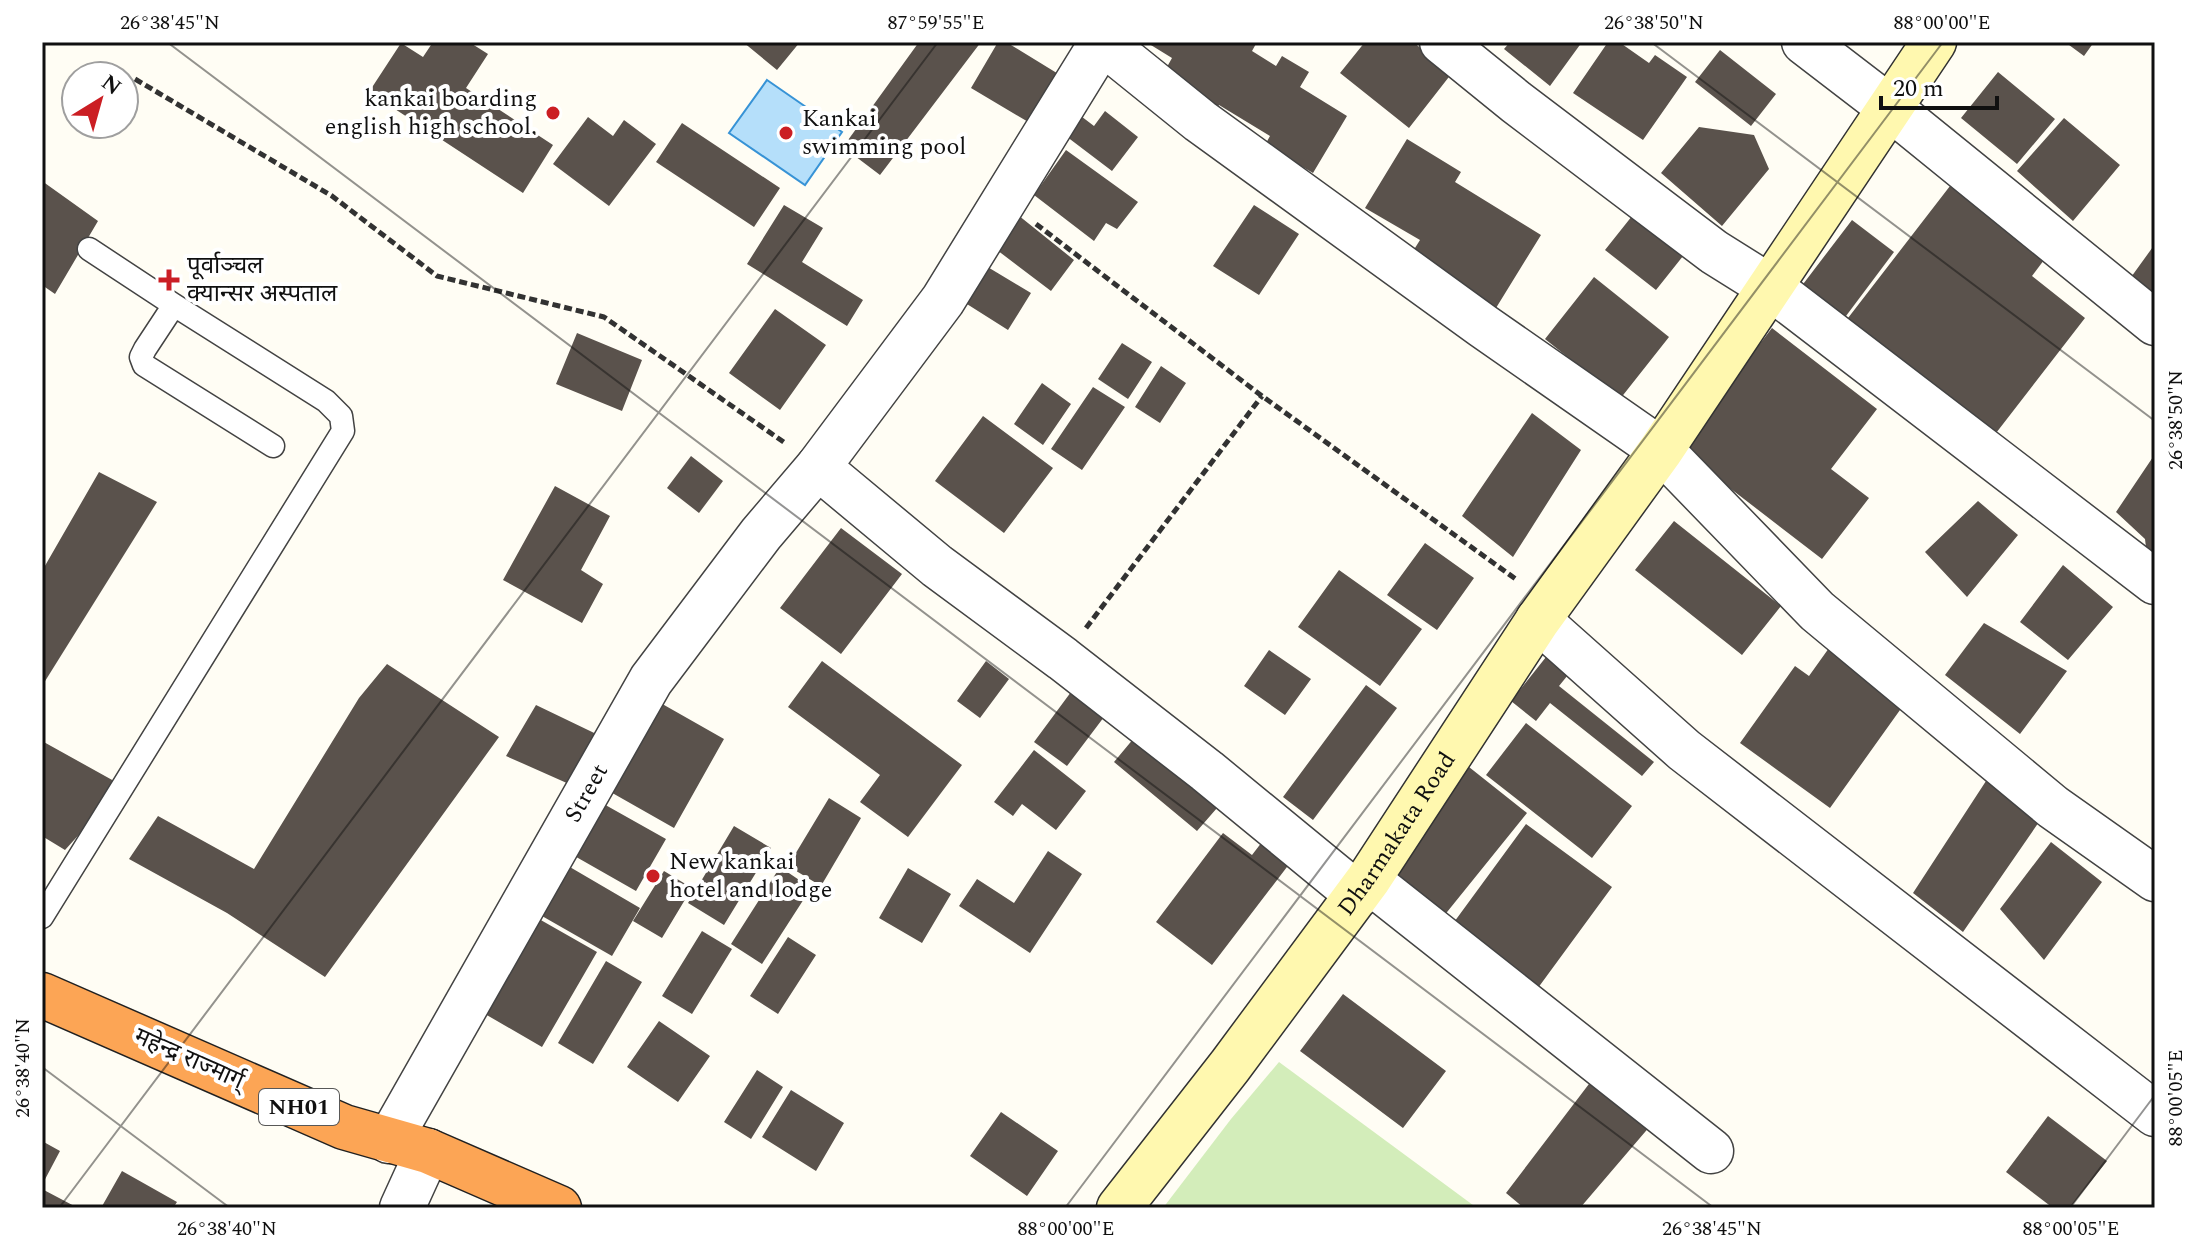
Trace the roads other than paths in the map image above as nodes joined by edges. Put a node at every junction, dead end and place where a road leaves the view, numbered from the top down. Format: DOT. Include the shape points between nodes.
graph roads {
  1 [pos="1102,42"];
  2 [pos="1442,42"];
  3 [pos="1804,42"];
  4 [pos="1934,42"];
  5 [pos="1890,108"];
  6 [pos="89,249"];
  7 [pos="1770,287"];
  8 [pos="174,305"];
  9 [pos="2155,323"];
  10 [pos="273,446"];
  11 [pos="1661,450"];
  12 [pos="818,467"];
  13 [pos="2155,582"];
  14 [pos="1544,612"];
  15 [pos="2155,879"];
  16 [pos="1363,888"];
  17 [pos="42,917"];
  18 [pos="42,995"];
  19 [pos="2155,1114"];
  20 [pos="409,1146"];
  21 [pos="1711,1151"];
  22 [pos="402,1208"];
  23 [pos="559,1208"];
  24 [pos="1119,1208"];
  1 -- 11 [label="street" via="1200,121"];
  1 -- 12 [label="street, Street" via="943,300"];
  2 -- 7 [label="street" via="1714,252"];
  3 -- 5 [label="street"];
  4 -- 5 [label="street, Dharmakata Road"];
  5 -- 7 [label="street, Dharmakata Road"];
  5 -- 9 [label="street"];
  6 -- 8 [label="lane"];
  7 -- 11 [label="street, Dharmakata Road"];
  7 -- 13 [label="street"];
  8 -- 10 [label="lane" via="145,349 144,365"];
  8 -- 17 [label="lane" via="326,401 341,416 343,431"];
  11 -- 14 [label="street, Dharmakata Road"];
  11 -- 15 [label="street" via="1817,611 2053,807"];
  12 -- 16 [label="street" via="937,566"];
  12 -- 20 [label="street, Street" via="651,680"];
  14 -- 16 [label="street, Dharmakata Road"];
  14 -- 19 [label="street" via="1684,750"];
  16 -- 21 [label="street"];
  16 -- 24 [label="street, Dharmakata Road"];
  18 -- 20 [label="highway, महेन्द्र राज्मार्ग् / NH01" via="344,1127"];
  20 -- 22 [label="street, Street"];
  20 -- 23 [label="highway, महेन्द्र राज्मार्ग् / NH01"];
}
